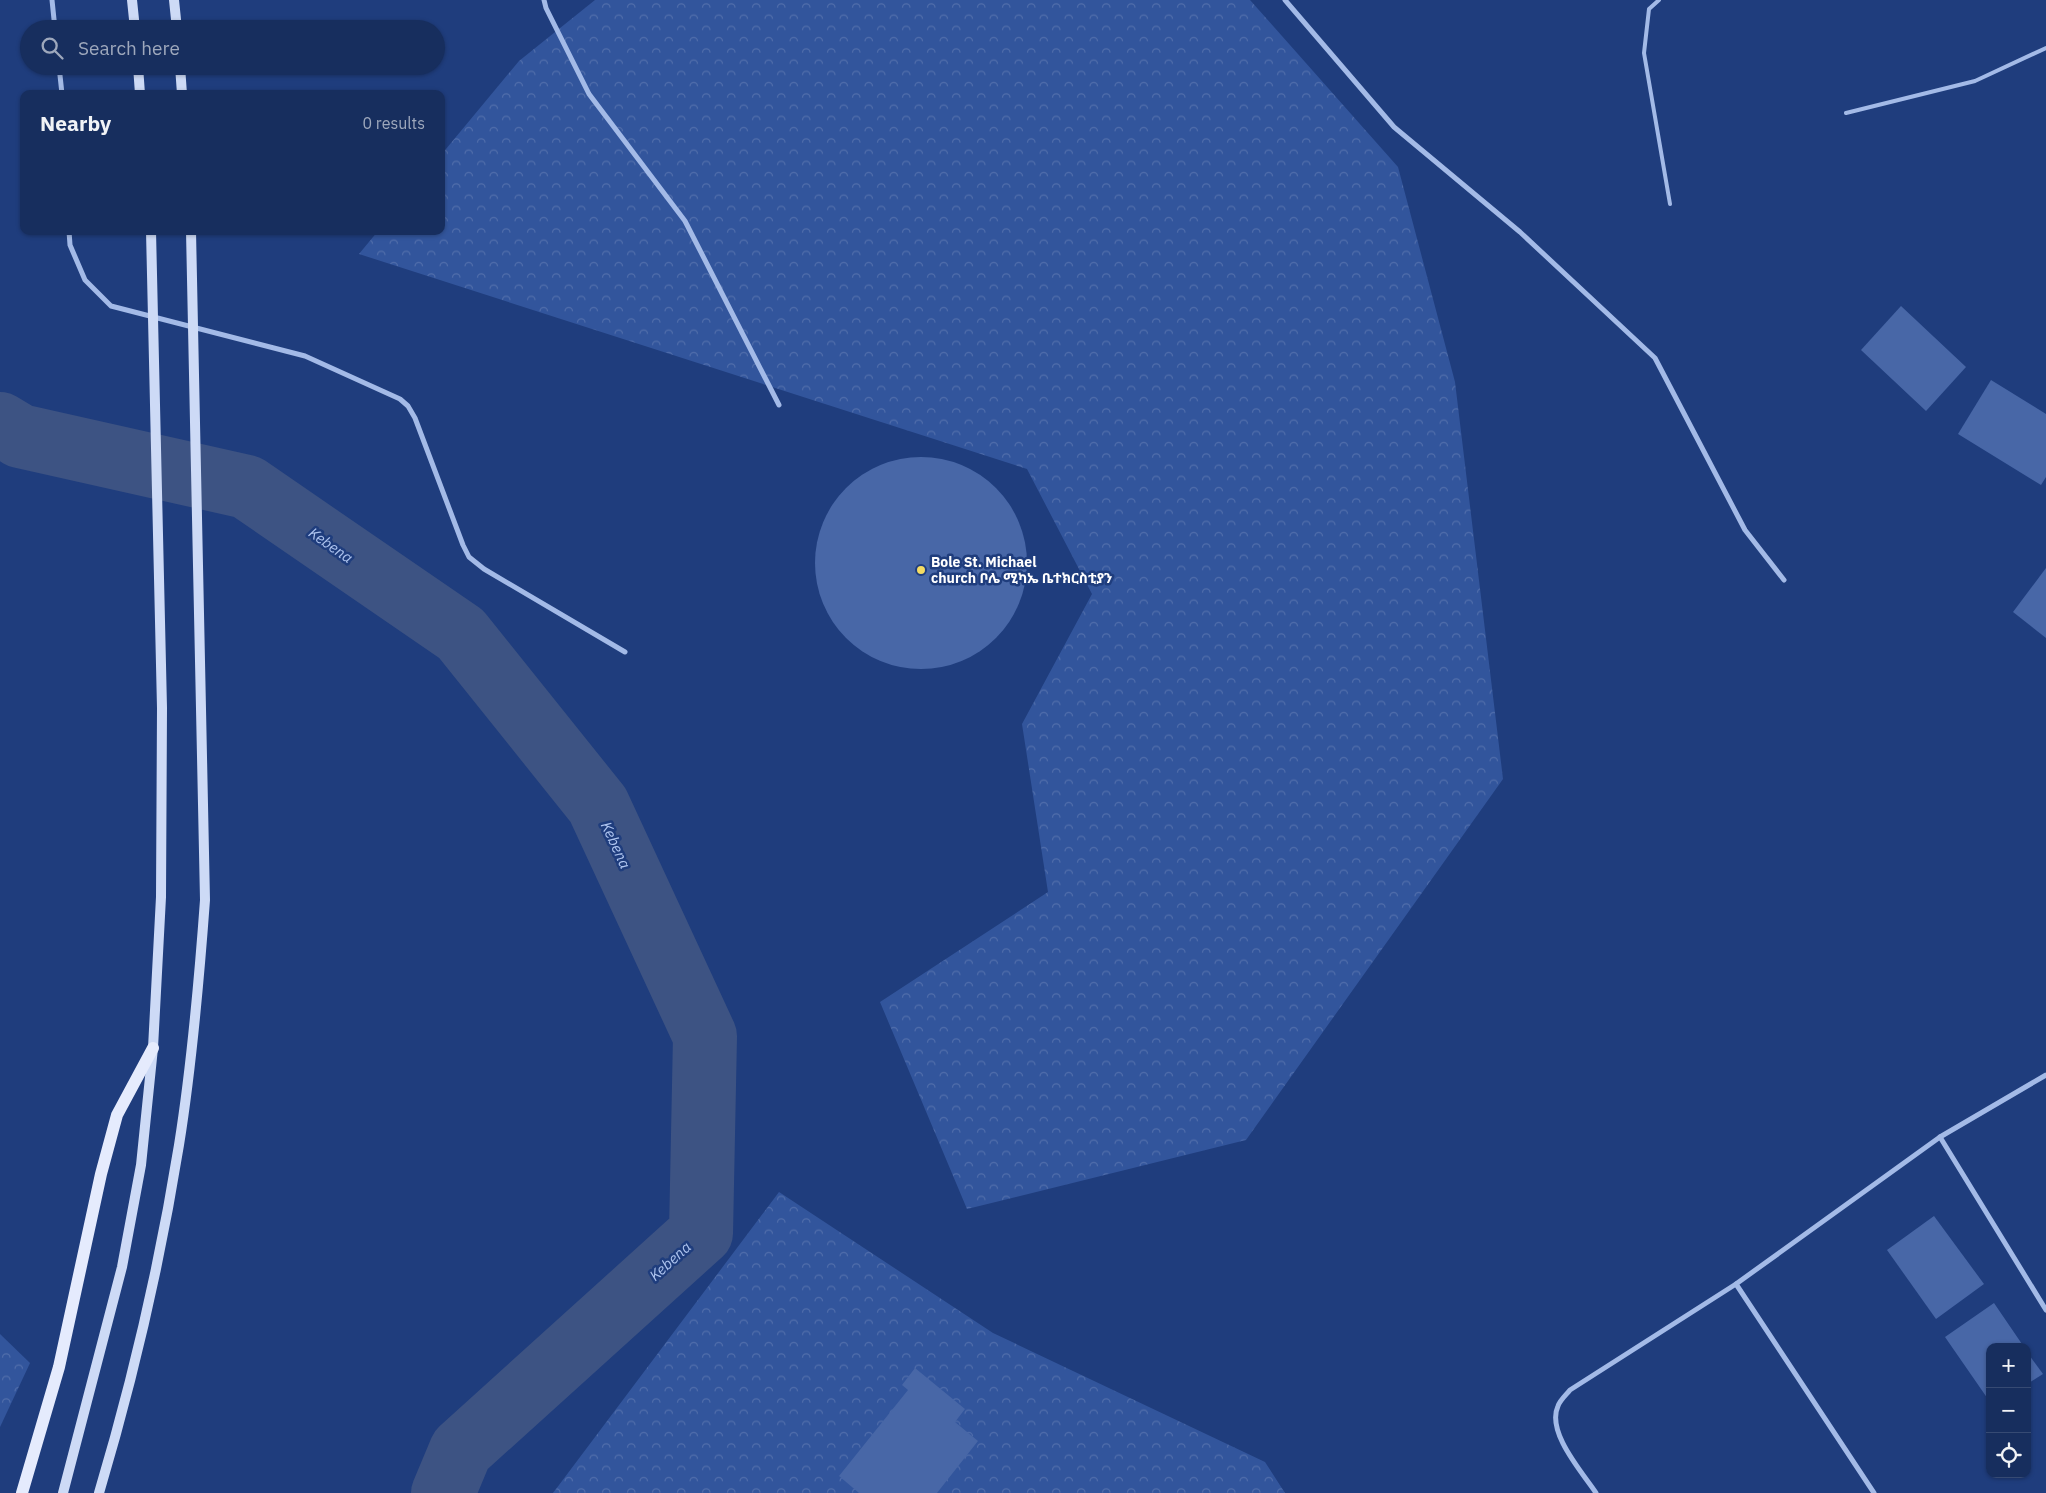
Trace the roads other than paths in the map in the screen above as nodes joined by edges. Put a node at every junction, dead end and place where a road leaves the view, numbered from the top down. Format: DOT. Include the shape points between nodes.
graph roads {
  1 [pos="52,0"];
  2 [pos="132,0"];
  3 [pos="174,0"];
  4 [pos="544,0"];
  5 [pos="1285,0"];
  6 [pos="1659,0"];
  7 [pos="54,20"];
  8 [pos="134,20"];
  9 [pos="176,20"];
  10 [pos="2046,48"];
  11 [pos="60,75"];
  12 [pos="139,75"];
  13 [pos="181,75"];
  14 [pos="62,90"];
  15 [pos="140,90"];
  16 [pos="182,90"];
  17 [pos="1846,113"];
  18 [pos="1670,204"];
  19 [pos="69,235"];
  20 [pos="151,235"];
  21 [pos="192,235"];
  22 [pos="779,405"];
  23 [pos="1784,580"];
  24 [pos="625,652"];
  25 [pos="153,1048"];
  26 [pos="2046,1075"];
  27 [pos="1940,1137"];
  28 [pos="1736,1284"];
  29 [pos="2046,1310"];
  30 [pos="22,1493"];
  31 [pos="63,1493"];
  32 [pos="99,1493"];
  33 [pos="1596,1493"];
  34 [pos="1874,1493"];
  1 -- 7 [label="street"];
  2 -- 8 [label="main road"];
  3 -- 9 [label="main road"];
  4 -- 22 [label="street" via="589,94 685,221"];
  5 -- 23 [label="street" via="1394,127 1520,232 1655,358 1745,530"];
  6 -- 18 [label="lane" via="1649,9 1644,53"];
  10 -- 17 [label="lane" via="1974,81"];
  11 -- 14 [label="street"];
  12 -- 15 [label="main road"];
  13 -- 16 [label="main road"];
  19 -- 24 [label="street" via="70,245 85,280 111,306 305,356 400,399 416,418 469,557"];
  20 -- 25 [label="main road" via="162,708 161,897"];
  21 -- 32 [label="main road" via="205,900 197,1007 179,1145 152,1290 120,1424"];
  25 -- 30 [label="main road" via="118,1115 101,1174 59,1367"];
  25 -- 31 [label="main road" via="141,1164 122,1267"];
  26 -- 27 [label="street"];
  27 -- 28 [label="street"];
  27 -- 29 [label="street"];
  28 -- 33 [label="street" via="1570,1390 1558,1406 1555,1420 1559,1438"];
  28 -- 34 [label="street"];
}
